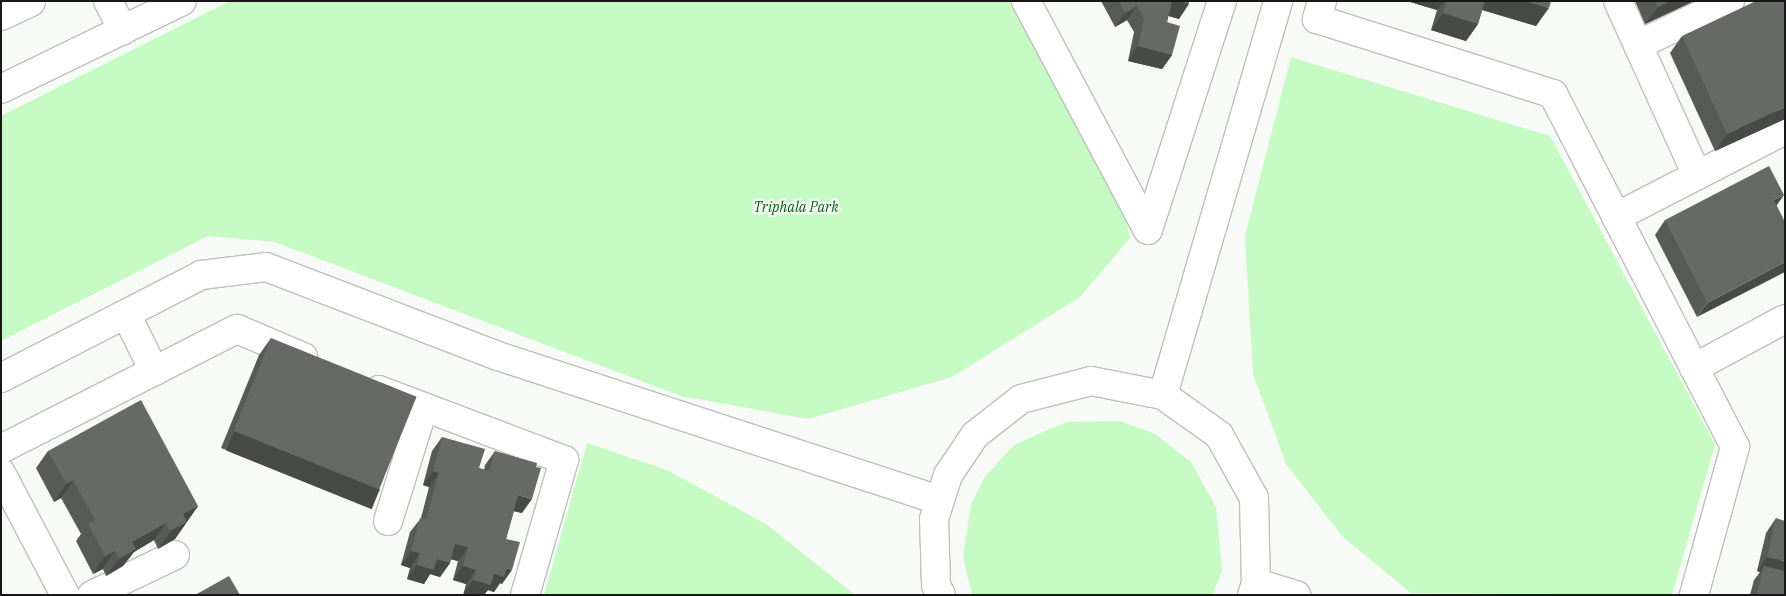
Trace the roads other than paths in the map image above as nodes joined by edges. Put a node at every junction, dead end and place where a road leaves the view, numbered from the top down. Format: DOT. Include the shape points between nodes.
graph roads {
  1 [pos="108,1"];
  2 [pos="182,1"];
  3 [pos="1026,1"];
  4 [pos="1222,1"];
  5 [pos="1278,1"];
  6 [pos="1322,1"];
  7 [pos="1618,1"];
  8 [pos="1730,1"];
  9 [pos="31,2"];
  10 [pos="1,16"];
  11 [pos="123,30"];
  12 [pos="1638,45"];
  13 [pos="1,89"];
  14 [pos="1785,130"];
  15 [pos="1697,175"];
  16 [pos="1616,217"];
  17 [pos="126,314"];
  18 [pos="1785,319"];
  19 [pos="326,367"];
  20 [pos="1694,368"];
  21 [pos="154,371"];
  22 [pos="1,378"];
  23 [pos="352,378"];
  24 [pos="1163,395"];
  25 [pos="423,409"];
  26 [pos="1,449"];
  27 [pos="1,473"];
  28 [pos="938,500"];
  29 [pos="388,522"];
  30 [pos="175,555"];
  31 [pos="1254,589"];
  32 [pos="65,595"];
  33 [pos="92,595"];
  34 [pos="525,595"];
  35 [pos="941,595"];
  36 [pos="1296,595"];
  37 [pos="1694,595"];
  1 -- 11 [label="street"];
  2 -- 11 [label="street"];
  3 -- 4 [label="street" via="1148,230"];
  5 -- 24 [label="street"];
  6 -- 16 [label="street" via="1317,19 1554,94"];
  7 -- 12 [label="street"];
  8 -- 12 [label="street"];
  9 -- 10 [label="street"];
  11 -- 13 [label="street"];
  12 -- 15 [label="street"];
  14 -- 15 [label="street"];
  15 -- 16 [label="street"];
  16 -- 20 [label="street"];
  17 -- 21 [label="street"];
  17 -- 22 [label="street"];
  17 -- 28 [label="street" via="201,275 266,267 498,356"];
  18 -- 20 [label="street"];
  19 -- 21 [label="street" via="237,329"];
  20 -- 37 [label="street" via="1735,447"];
  21 -- 26 [label="street"];
  23 -- 25 [label="street"];
  24 -- 28 [label="street" via="1091,381 1021,399 975,435 948,475"];
  24 -- 31 [label="street" via="1219,435 1254,498"];
  25 -- 29 [label="street"];
  25 -- 34 [label="street" via="564,460"];
  27 -- 32 [label="street"];
  28 -- 35 [label="street" via="934,520 936,585"];
  30 -- 33 [label="street"];
  31 -- 36 [label="street"];
}
